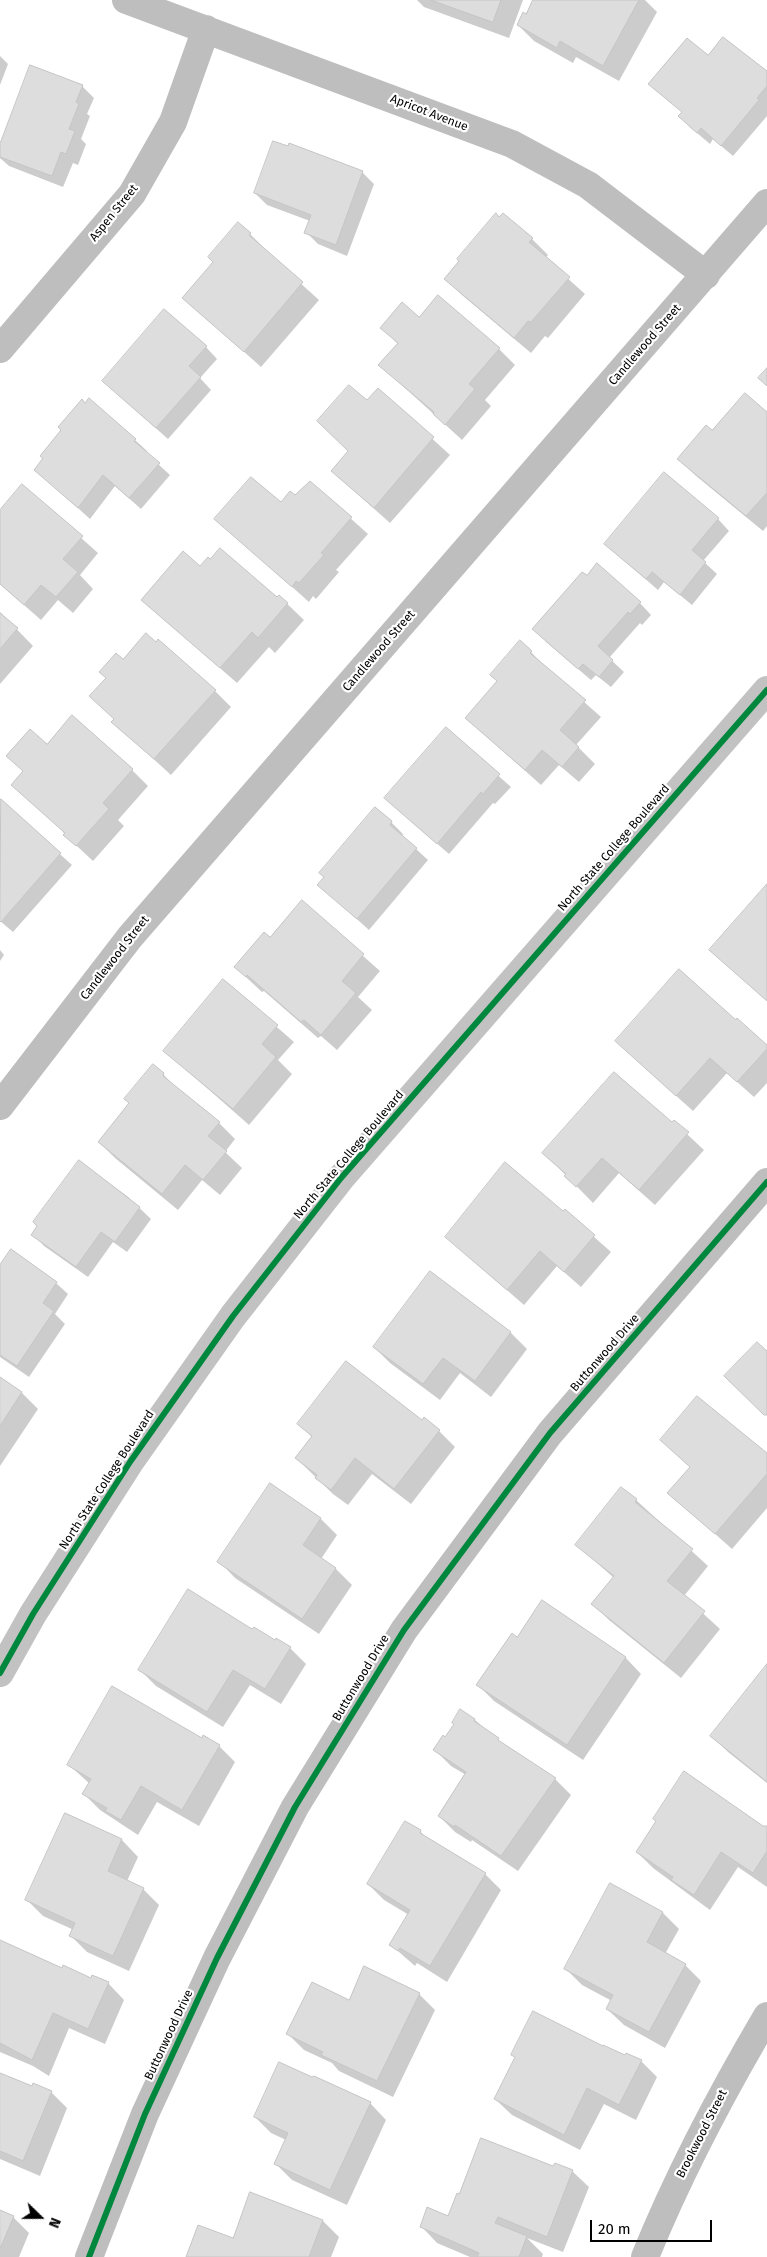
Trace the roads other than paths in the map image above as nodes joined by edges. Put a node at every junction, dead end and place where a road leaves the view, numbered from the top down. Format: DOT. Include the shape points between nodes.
graph roads {
  1 [pos="126,0"];
  2 [pos="206,29"];
  3 [pos="767,203"];
  4 [pos="706,275"];
  5 [pos="0,348"];
  6 [pos="767,690"];
  7 [pos="0,1106"];
  8 [pos="767,1182"];
  9 [pos="0,1673"];
  10 [pos="767,2016"];
  11 [pos="89,2257"];
  12 [pos="645,2257"];
  1 -- 2 [label="street, Apricot Avenue"];
  2 -- 4 [label="street, Apricot Avenue" via="512,144 588,186"];
  2 -- 5 [label="street, Aspen Street" via="172,122 132,194"];
  3 -- 4 [label="street, Candlewood Street"];
  4 -- 7 [label="street, Candlewood Street" via="130,937"];
  6 -- 9 [label="main road, North State College Boulevard" via="335,1186 233,1316 130,1462 33,1614"];
  8 -- 11 [label="street, Buttonwood Drive" via="550,1434 404,1630 296,1807 218,1958 145,2114"];
  10 -- 12 [label="street, Brookwood Street" via="717,2104 666,2205"];
}
